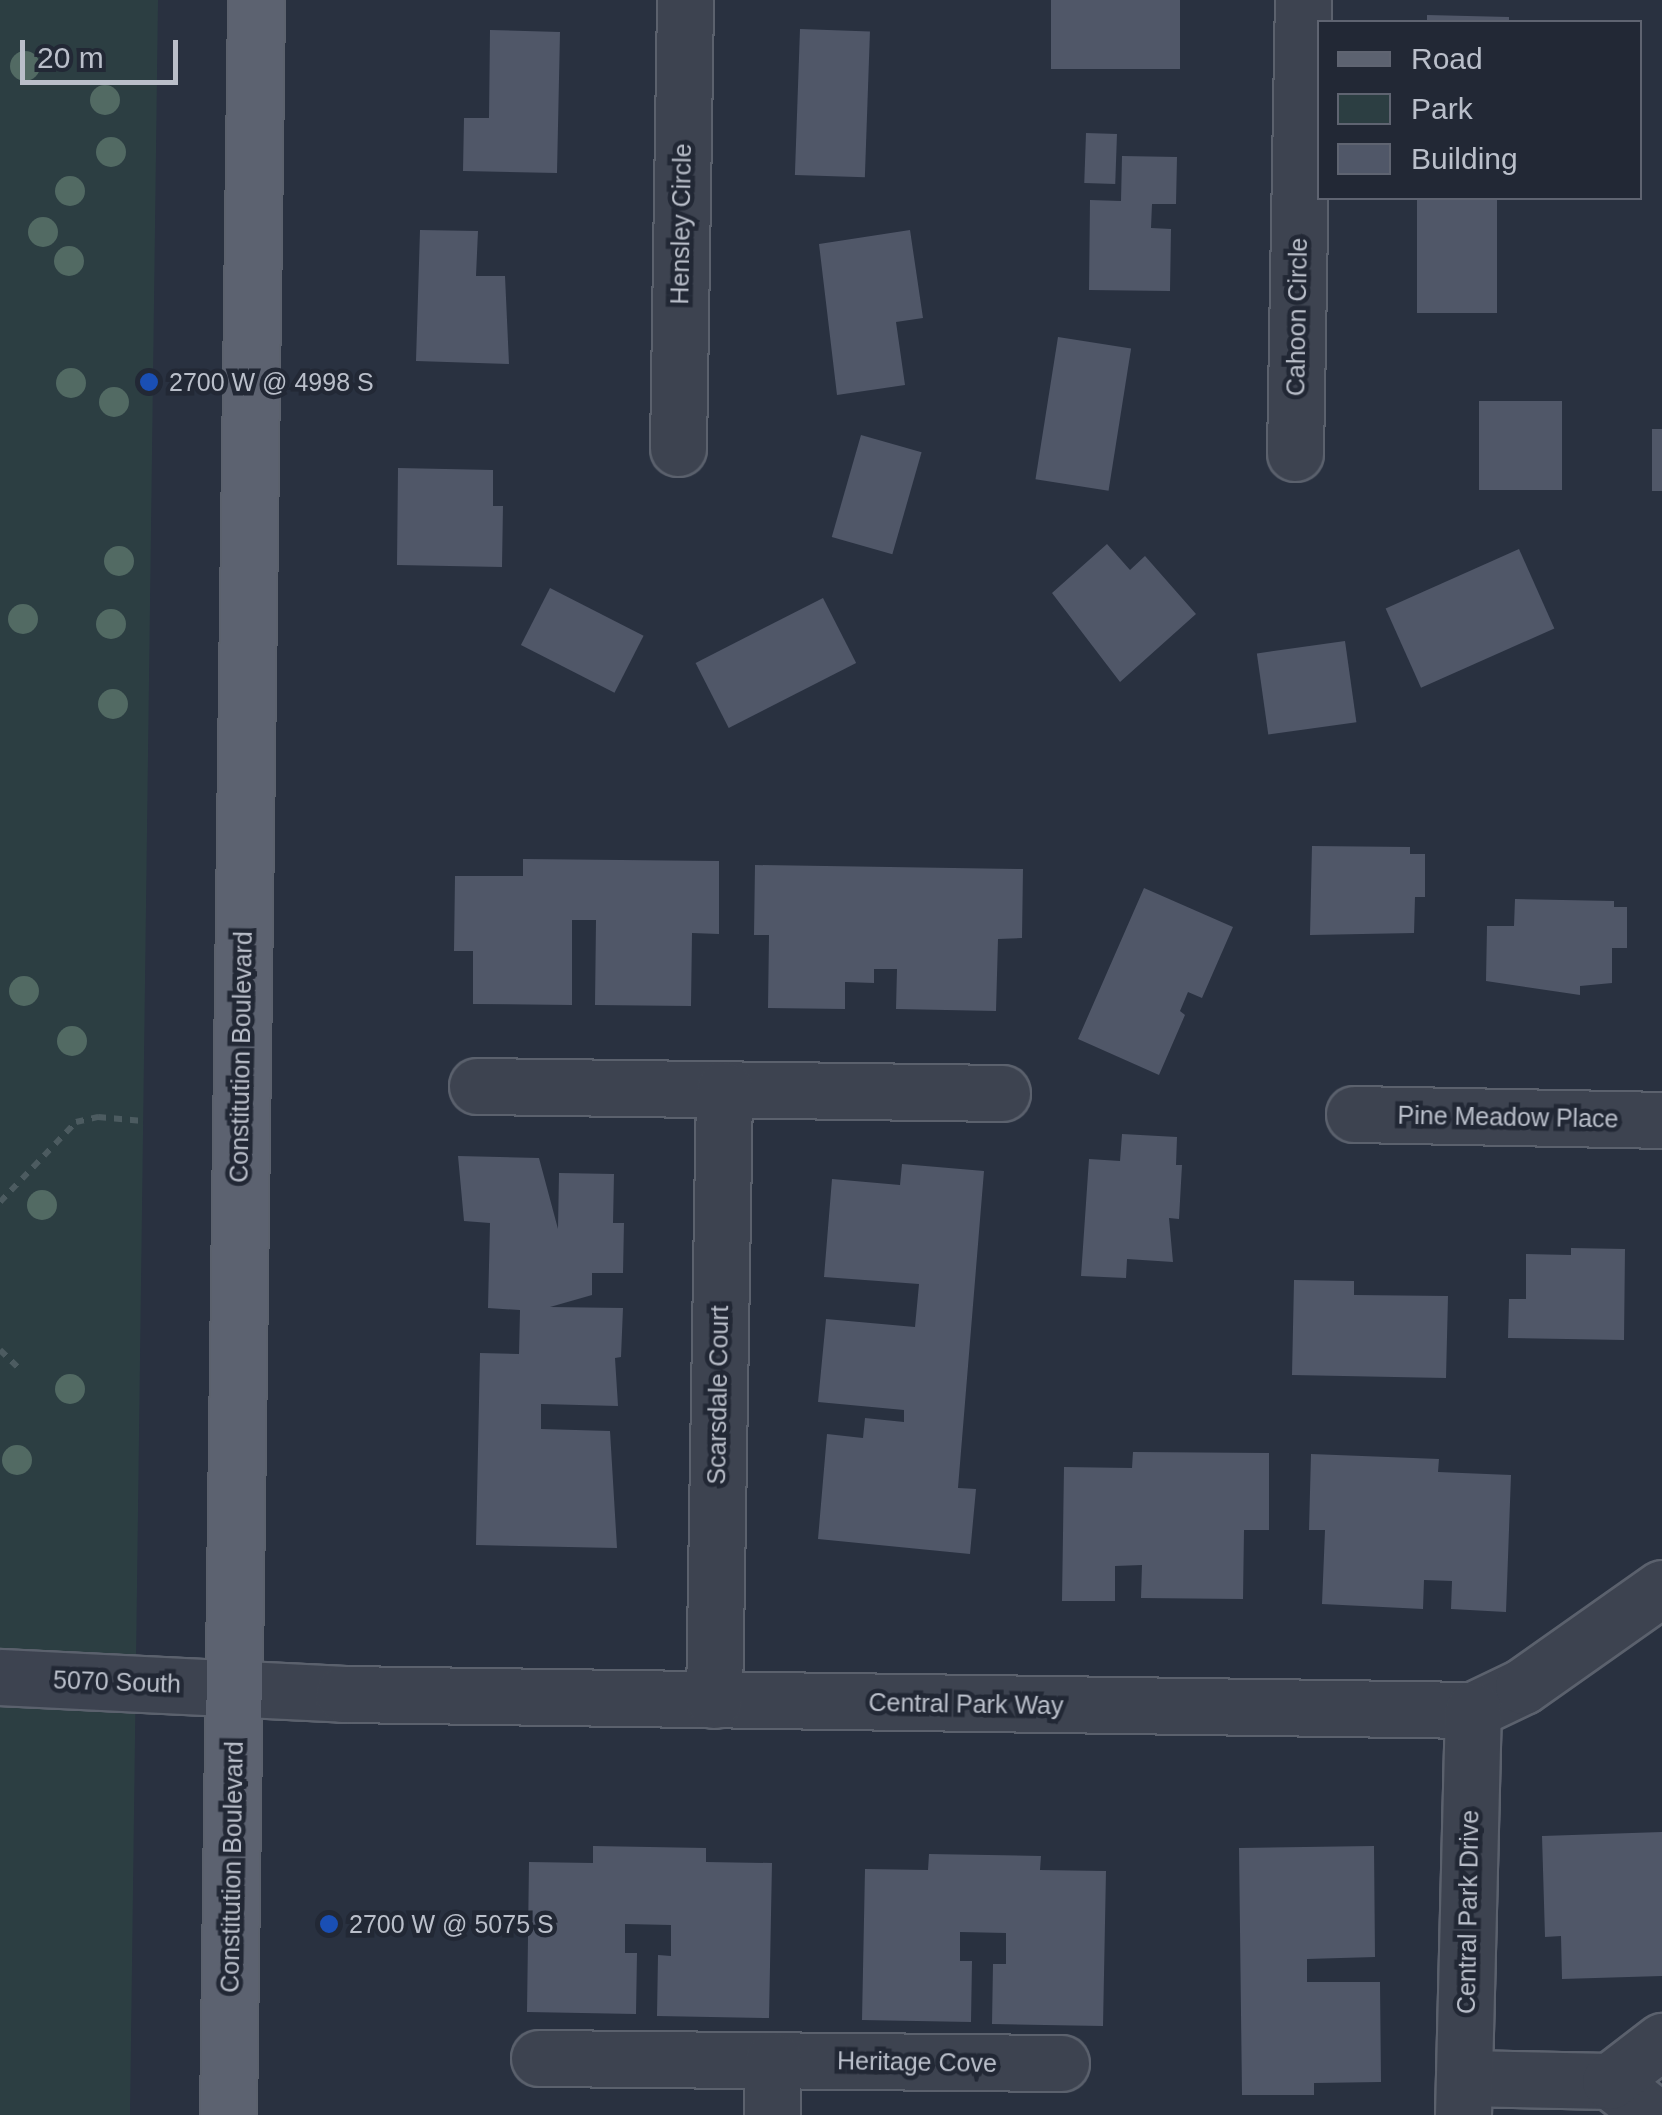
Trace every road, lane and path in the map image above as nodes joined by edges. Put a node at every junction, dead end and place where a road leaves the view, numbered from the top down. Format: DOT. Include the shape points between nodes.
graph roads {
  1 [pos="256,0"];
  2 [pos="685,0"];
  3 [pos="1303,0"];
  4 [pos="678,448"];
  5 [pos="1295,453"];
  6 [pos="477,1086"];
  7 [pos="724,1089"];
  8 [pos="1002,1093"];
  9 [pos="1354,1114"];
  10 [pos="1662,1120"];
  11 [pos="144,1121"];
  12 [pos="0,1202"];
  13 [pos="0,1350"];
  14 [pos="22,1371"];
  15 [pos="1662,1588"];
  16 [pos="0,1677"];
  17 [pos="234,1687"];
  18 [pos="714,1700"];
  19 [pos="1473,1710"];
  20 [pos="1662,2041"];
  21 [pos="538,2058"];
  22 [pos="773,2060"];
  23 [pos="1061,2064"];
  24 [pos="1610,2081"];
  25 [pos="1463,2097"];
  26 [pos="228,2115"];
  27 [pos="772,2115"];
  28 [pos="1653,2115"];
  1 -- 17 [label="main road, Constitution Boulevard"];
  2 -- 4 [label="street, Hensley Circle"];
  3 -- 5 [label="street, Cahoon Circle"];
  6 -- 7 [label="street"];
  7 -- 8 [label="street"];
  7 -- 18 [label="street, Scarsdale Court"];
  9 -- 10 [label="street, Pine Meadow Place"];
  11 -- 12 [label="path" via="98,1116 76,1122"];
  13 -- 14 [label="path"];
  15 -- 19 [label="street, Central Park Way" via="1523,1686"];
  16 -- 17 [label="street, 5070 South"];
  17 -- 18 [label="street, Central Park Way"];
  17 -- 26 [label="main road, Constitution Boulevard"];
  18 -- 19 [label="street, Central Park Way"];
  19 -- 25 [label="street, Central Park Drive"];
  20 -- 24 [label="street"];
  21 -- 22 [label="street, Heritage Cove"];
  22 -- 23 [label="street, Heritage Cove"];
  22 -- 27 [label="street"];
  24 -- 25 [label="street"];
  24 -- 28 [label="street"];
}
